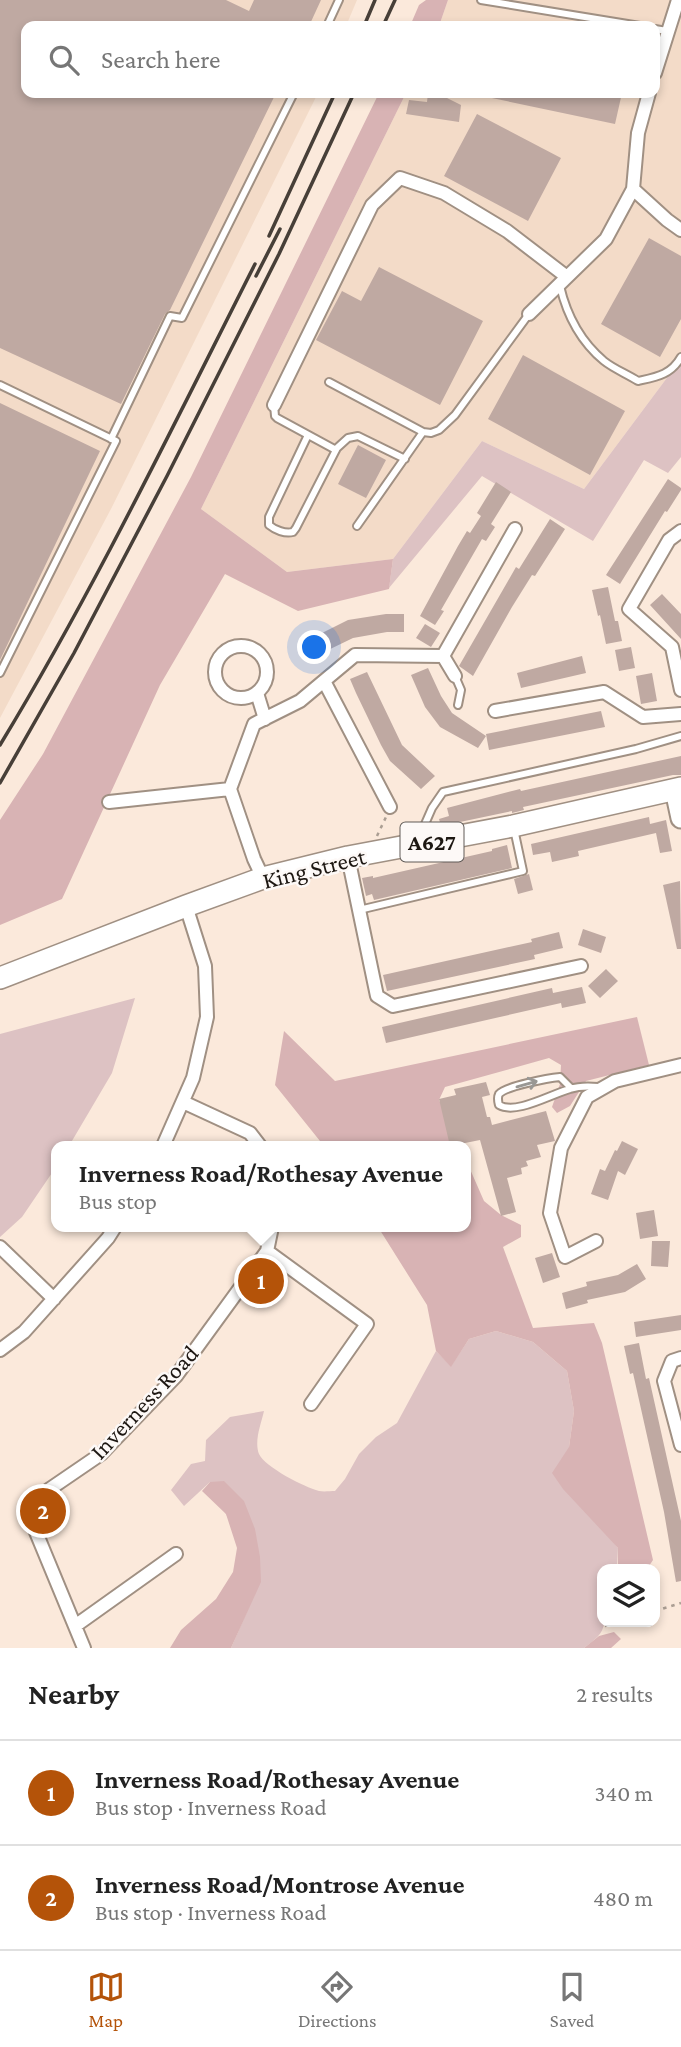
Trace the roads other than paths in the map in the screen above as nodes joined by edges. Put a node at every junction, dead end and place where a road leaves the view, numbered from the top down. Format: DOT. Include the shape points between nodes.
graph roads {
  1 [pos="339,0"];
  2 [pos="481,0"];
  3 [pos="678,5"];
  4 [pos="329,21"];
  5 [pos="609,21"];
  6 [pos="661,30"];
  7 [pos="292,98"];
  8 [pos="648,98"];
  9 [pos="634,189"];
  10 [pos="681,230"];
  11 [pos="563,280"];
  12 [pos="529,314"];
  13 [pos="681,357"];
  14 [pos="329,382"];
  15 [pos="0,385"];
  16 [pos="274,405"];
  17 [pos="423,432"];
  18 [pos="308,435"];
  19 [pos="111,439"];
  20 [pos="336,450"];
  21 [pos="405,459"];
  22 [pos="357,526"];
  23 [pos="515,529"];
  24 [pos="681,530"];
  25 [pos="443,656"];
  26 [pos="678,666"];
  27 [pos="0,673"];
  28 [pos="455,676"];
  29 [pos="324,681"];
  30 [pos="681,690"];
  31 [pos="257,693"];
  32 [pos="458,705"];
  33 [pos="495,710"];
  34 [pos="681,714"];
  35 [pos="265,719"];
  36 [pos="681,736"];
  37 [pos="230,789"];
  38 [pos="678,789"];
  39 [pos="109,803"];
  40 [pos="390,807"];
  41 [pos="681,818"];
  42 [pos="513,826"];
  43 [pos="416,845"];
  44 [pos="348,857"];
  45 [pos="263,878"];
  46 [pos="186,906"];
  47 [pos="359,910"];
  48 [pos="581,966"];
  49 [pos="0,978"];
  50 [pos="681,1065"];
  51 [pos="604,1087"];
  52 [pos="571,1088"];
  53 [pos="183,1102"];
  54 [pos="165,1141"];
  55 [pos="256,1141"];
  56 [pos="112,1232"];
  57 [pos="271,1232"];
  58 [pos="596,1241"];
  59 [pos="0,1247"];
  60 [pos="267,1251"];
  61 [pos="54,1299"];
  62 [pos="0,1350"];
  63 [pos="681,1359"];
  64 [pos="311,1404"];
  65 [pos="681,1445"];
  66 [pos="176,1554"];
  67 [pos="75,1626"];
  68 [pos="84,1648"];
  1 -- 4 [label="lane"];
  2 -- 5 [label="lane"];
  3 -- 6 [label="street"];
  7 -- 19 [label="lane" via="182,318 170,316"];
  8 -- 9 [label="street" via="638,133"];
  9 -- 10 [label="street"];
  9 -- 11 [label="street" via="606,239"];
  11 -- 12 [label="street"];
  11 -- 13 [label="lane" via="565,306 575,330 604,361 638,381 665,375"];
  11 -- 16 [label="street" via="507,230 444,193 400,178 372,205"];
  12 -- 17 [label="lane" via="454,415 439,430"];
  14 -- 17 [label="lane"];
  15 -- 19 [label="lane"];
  16 -- 18 [label="lane" via="275,416"];
  17 -- 21 [label="lane"];
  18 -- 20 [label="lane"];
  18 -- 20 [label="lane" via="269,517 271,527 293,532"];
  19 -- 27 [label="lane" via="116,441"];
  20 -- 21 [label="lane" via="348,438 358,436"];
  21 -- 22 [label="lane"];
  23 -- 25 [label="street"];
  24 -- 26 [label="street" via="669,540 629,609 672,647"];
  25 -- 28 [label="street"];
  25 -- 29 [label="street" via="355,655"];
  26 -- 30 [label="street"];
  28 -- 32 [label="lane" via="461,690"];
  29 -- 35 [label="street" via="300,701"];
  29 -- 40 [label="street"];
  31 -- 31 [label="street" via="244,698 226,694 215,673 220,655 237,645 258,652 268,668 264,686"];
  31 -- 35 [label="street"];
  33 -- 34 [label="street" via="604,692 643,717"];
  35 -- 37 [label="street" via="254,724"];
  36 -- 43 [label="lane" via="443,792"];
  37 -- 39 [label="street"];
  37 -- 45 [label="street"];
  38 -- 41 [label="street"];
  38 -- 42 [label="main road, King Street / A627"];
  42 -- 43 [label="main road, King Street / A627"];
  42 -- 47 [label="lane" via="523,871"];
  43 -- 44 [label="main road, King Street / A627"];
  44 -- 45 [label="main road, King Street / A627"];
  44 -- 47 [label="street"];
  45 -- 46 [label="main road, King Street / A627"];
  46 -- 49 [label="main road, King Street / A627"];
  46 -- 53 [label="street" via="205,966 207,1017"];
  47 -- 48 [label="street" via="377,996 393,1006"];
  50 -- 51 [label="street"];
  51 -- 52 [label="lane"];
  51 -- 58 [label="street" via="587,1097 561,1148 550,1213 565,1257"];
  52 -- 52 [label="lane, one-way" via="516,1107 499,1105 499,1094 506,1090 549,1078 560,1077"];
  53 -- 54 [label="street"];
  53 -- 55 [label="street" via="250,1133"];
  56 -- 61 [label="street"];
  57 -- 60 [label="street, Inverness Road"];
  59 -- 61 [label="street"];
  60 -- 64 [label="street" via="367,1324"];
  60 -- 67 [label="street, Inverness Road" via="176,1376 101,1454 41,1495 31,1520"];
  61 -- 62 [label="street"];
  63 -- 65 [label="street" via="672,1361 664,1381"];
  66 -- 67 [label="street"];
  67 -- 68 [label="street, Inverness Road"];
}
